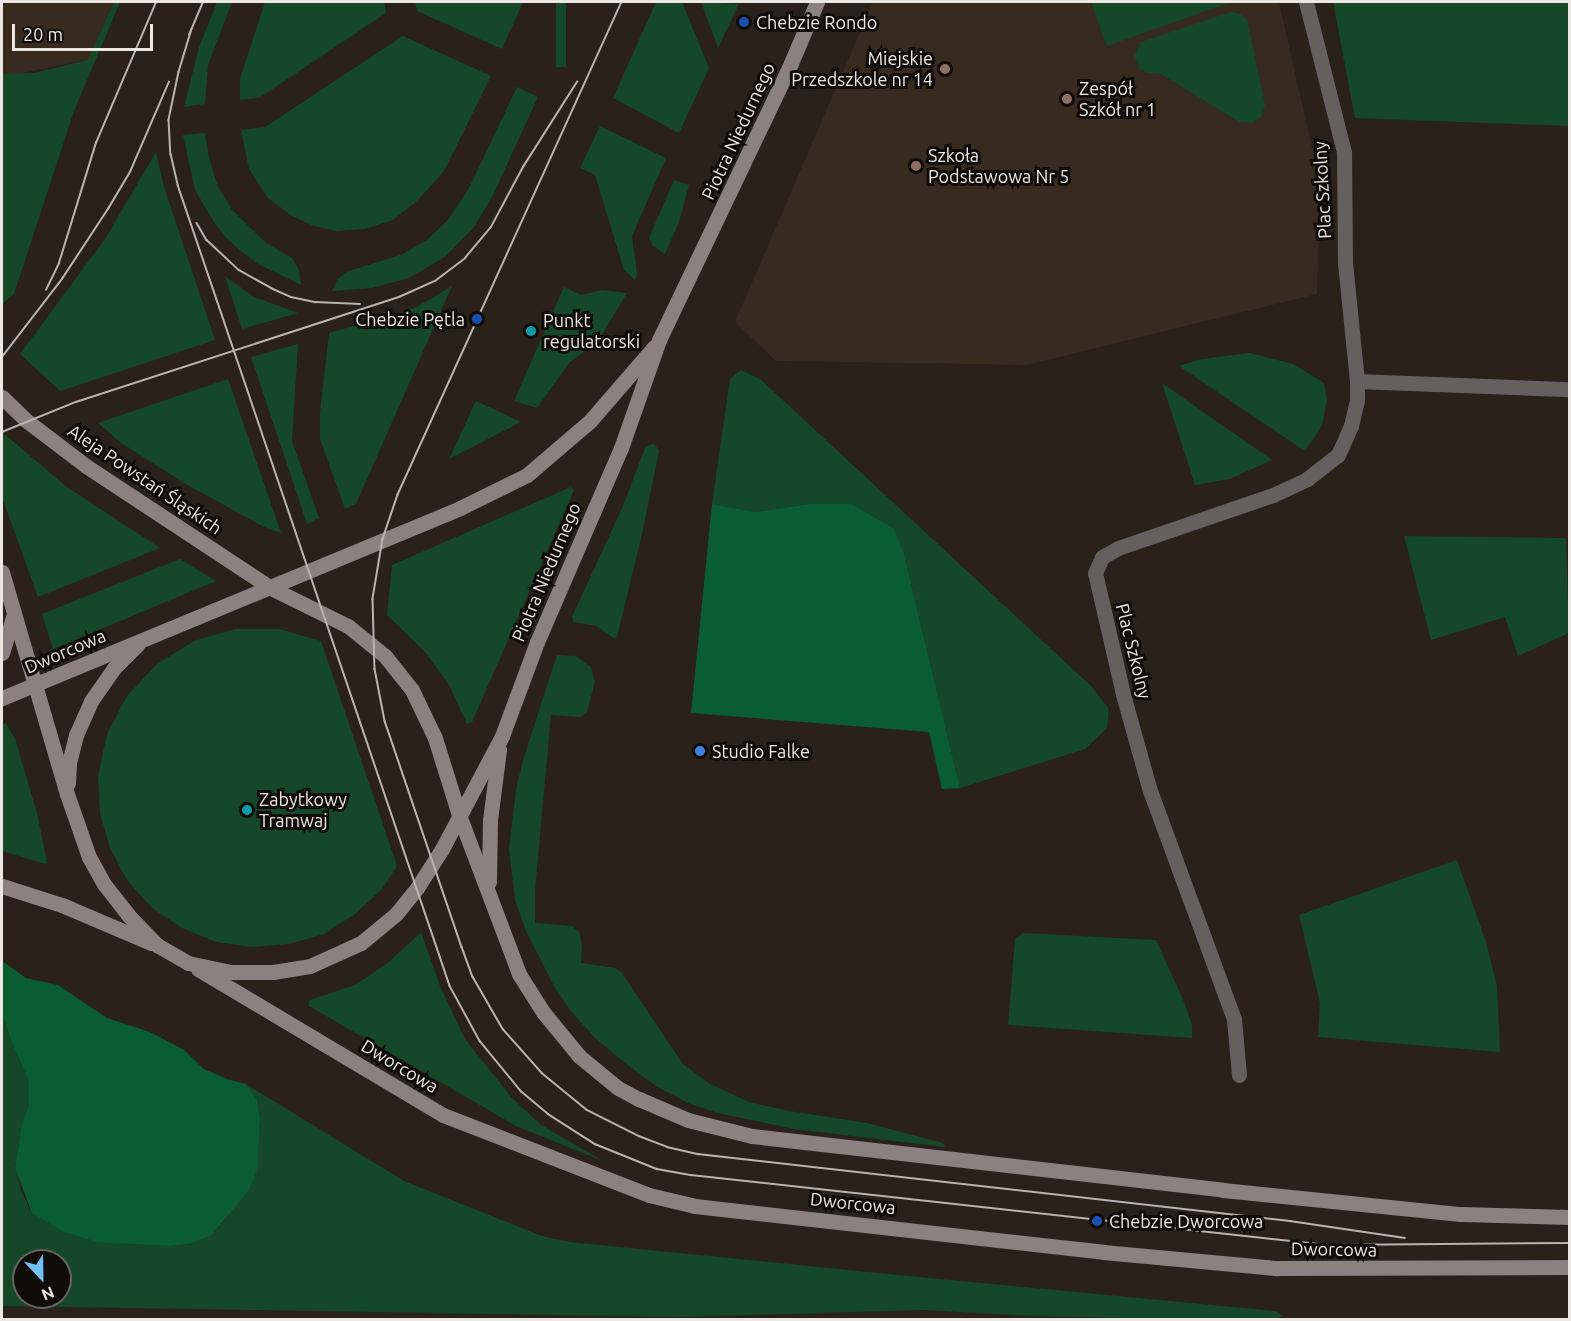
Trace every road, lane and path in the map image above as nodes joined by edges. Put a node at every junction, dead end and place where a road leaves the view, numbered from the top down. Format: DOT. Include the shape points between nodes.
graph roads {
  1 [pos="817,2"];
  2 [pos="1306,2"];
  3 [pos="659,340"];
  4 [pos="1357,381"];
  5 [pos="1569,389"];
  6 [pos="2,397"];
  7 [pos="2,572"];
  8 [pos="271,588"];
  9 [pos="14,614"];
  10 [pos="144,638"];
  11 [pos="2,653"];
  12 [pos="34,685"];
  13 [pos="2,698"];
  14 [pos="502,736"];
  15 [pos="67,794"];
  16 [pos="459,815"];
  17 [pos="2,886"];
  18 [pos="490,893"];
  19 [pos="157,945"];
  20 [pos="188,963"];
  21 [pos="1239,1075"];
  22 [pos="1569,1217"];
  23 [pos="1569,1267"];
  1 -- 3 [label="main road, Piotra Niedurnego"];
  2 -- 4 [label="street, Plac Szkolny" via="1344,152 1345,263"];
  3 -- 8 [label="main road, Piotra Niedurnego" via="590,421 527,475 460,508"];
  3 -- 14 [label="main road, Piotra Niedurnego" via="621,448 537,642"];
  4 -- 5 [label="street"];
  4 -- 21 [label="street, Plac Szkolny" via="1351,426 1338,455 1307,479 1273,495 1118,548 1102,557 1095,573 1150,791 1234,1019"];
  6 -- 8 [label="main road, Aleja Powstań Śląskich" via="27,422 86,466"];
  7 -- 9 [label="main road"];
  8 -- 10 [label="main road, Dworcowa"];
  8 -- 16 [label="main road, Aleja Powstań Śląskich" via="348,626 399,672 435,738"];
  9 -- 11 [label="main road"];
  9 -- 12 [label="main road"];
  10 -- 12 [label="main road, Dworcowa"];
  10 -- 15 [label="main road" via="114,668 90,701 71,754"];
  12 -- 13 [label="main road, Dworcowa"];
  12 -- 15 [label="main road"];
  14 -- 16 [label="main road, Piotra Niedurnego"];
  14 -- 18 [label="main road" via="493,779"];
  15 -- 19 [label="main road" via="89,857 104,884"];
  16 -- 18 [label="main road, Aleja Powstań Śląskich"];
  16 -- 20 [label="main road, Piotra Niedurnego" via="409,899 382,926 345,952 310,966 273,972 231,972"];
  17 -- 19 [label="main road" via="62,905"];
  18 -- 22 [label="main road" via="519,974 543,1012 579,1056 618,1088 688,1120 752,1136 1223,1190 1461,1214"];
  19 -- 20 [label="main road, Dworcowa"];
  20 -- 23 [label="main road, Dworcowa" via="443,1115 640,1191 695,1206 1277,1268"];
}
